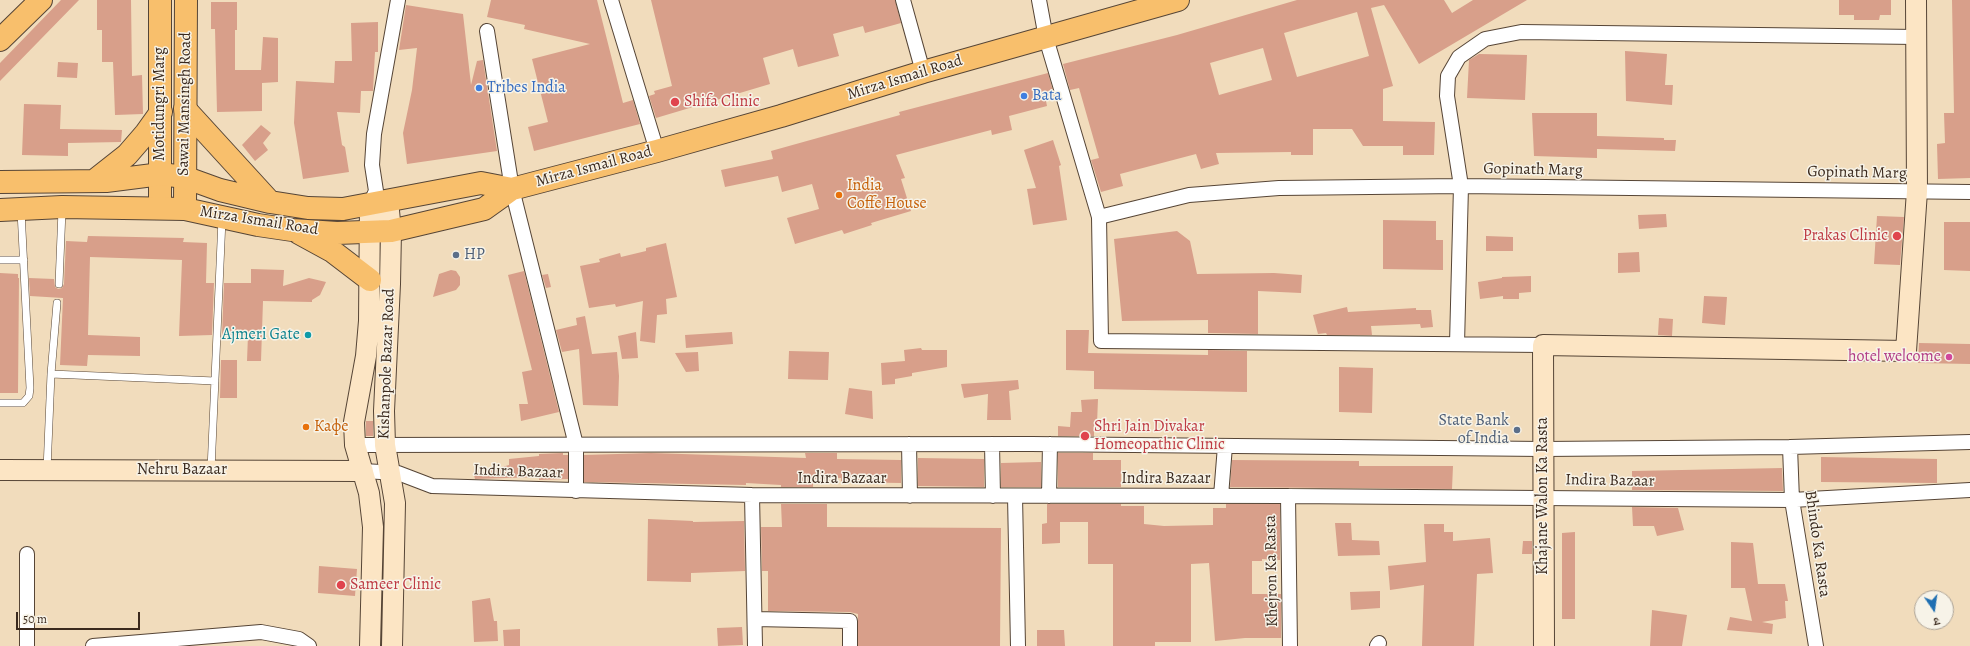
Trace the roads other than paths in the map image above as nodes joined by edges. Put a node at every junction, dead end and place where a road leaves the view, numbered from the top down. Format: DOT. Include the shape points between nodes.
graph roads {
  1 [pos="41,0"];
  2 [pos="160,0"];
  3 [pos="186,0"];
  4 [pos="398,0"];
  5 [pos="611,0"];
  6 [pos="903,0"];
  7 [pos="1039,0"];
  8 [pos="1178,0"];
  9 [pos="1916,0"];
  10 [pos="487,31"];
  11 [pos="1917,37"];
  12 [pos="1046,38"];
  13 [pos="0,40"];
  14 [pos="923,72"];
  15 [pos="185,109"];
  16 [pos="161,112"];
  17 [pos="657,151"];
  18 [pos="161,174"];
  19 [pos="184,177"];
  20 [pos="94,181"];
  21 [pos="0,182"];
  22 [pos="1461,186"];
  23 [pos="512,188"];
  24 [pos="1917,191"];
  25 [pos="1970,192"];
  26 [pos="378,199"];
  27 [pos="270,202"];
  28 [pos="62,207"];
  29 [pos="160,208"];
  30 [pos="10,209"];
  31 [pos="185,209"];
  32 [pos="222,217"];
  33 [pos="1099,218"];
  34 [pos="292,230"];
  35 [pos="390,231"];
  36 [pos="368,233"];
  37 [pos="0,260"];
  38 [pos="24,260"];
  39 [pos="370,280"];
  40 [pos="59,284"];
  41 [pos="57,303"];
  42 [pos="1457,344"];
  43 [pos="1543,345"];
  44 [pos="51,374"];
  45 [pos="215,381"];
  46 [pos="0,403"];
  47 [pos="1970,442"];
  48 [pos="909,444"];
  49 [pos="992,444"];
  50 [pos="1050,444"];
  51 [pos="385,445"];
  52 [pos="576,445"];
  53 [pos="355,446"];
  54 [pos="1225,446"];
  55 [pos="1790,447"];
  56 [pos="1543,449"];
  57 [pos="0,470"];
  58 [pos="47,470"];
  59 [pos="211,470"];
  60 [pos="364,471"];
  61 [pos="390,472"];
  62 [pos="1970,490"];
  63 [pos="576,491"];
  64 [pos="752,495"];
  65 [pos="910,496"];
  66 [pos="993,496"];
  67 [pos="1015,496"];
  68 [pos="1049,496"];
  69 [pos="1221,496"];
  70 [pos="1288,496"];
  71 [pos="1543,497"];
  72 [pos="1792,500"];
  73 [pos="27,554"];
  74 [pos="755,619"];
  75 [pos="27,646"];
  76 [pos="93,646"];
  77 [pos="309,646"];
  78 [pos="370,646"];
  79 [pos="392,646"];
  80 [pos="755,646"];
  81 [pos="850,646"];
  82 [pos="1018,646"];
  83 [pos="1290,646"];
  84 [pos="1544,646"];
  85 [pos="1816,646"];
  1 -- 13 [label="main road"];
  2 -- 16 [label="main road, Motidungri Marg"];
  3 -- 15 [label="main road, Sawai Mansingh Road"];
  4 -- 26 [label="street" via="374,134 372,165"];
  5 -- 17 [label="street"];
  6 -- 14 [label="street"];
  7 -- 12 [label="street"];
  8 -- 12 [label="main road, Mirza Ismail Road"];
  9 -- 11 [label="street"];
  10 -- 23 [label="street"];
  11 -- 22 [label="street" via="1521,32 1485,39 1459,57 1448,76 1447,96"];
  11 -- 24 [label="street"];
  12 -- 14 [label="main road, Mirza Ismail Road"];
  12 -- 33 [label="street"];
  14 -- 17 [label="main road, Mirza Ismail Road"];
  15 -- 19 [label="main road, Sawai Mansingh Road"];
  15 -- 27 [label="main road"];
  16 -- 18 [label="main road, Motidungri Marg"];
  16 -- 20 [label="main road" via="126,155"];
  17 -- 23 [label="main road, Mirza Ismail Road"];
  18 -- 19 [label="main road, Mirza Ismail Road"];
  18 -- 20 [label="main road, Mirza Ismail Road"];
  18 -- 29 [label="main road, Motidungri Marg"];
  19 -- 27 [label="main road, Mirza Ismail Road" via="220,190"];
  19 -- 31 [label="main road, Sawai Mansingh Road"];
  20 -- 21 [label="main road, Mirza Ismail Road"];
  22 -- 24 [label="street, Gopinath Marg"];
  22 -- 33 [label="street, Gopinath Marg" via="1279,188 1189,195"];
  22 -- 42 [label="street"];
  23 -- 26 [label="main road, Mirza Ismail Road" via="481,184"];
  23 -- 35 [label="main road, Mirza Ismail Road" via="484,209"];
  23 -- 52 [label="street"];
  24 -- 25 [label="street, Gopinath Marg"];
  24 -- 43 [label="street" via="1906,351"];
  26 -- 27 [label="main road, Mirza Ismail Road" via="336,208 308,208"];
  26 -- 35 [label="street, Kishanpole Bazar Road"];
  26 -- 36 [label="street"];
  28 -- 29 [label="main road, Mirza Ismail Road"];
  28 -- 30 [label="main road, Mirza Ismail Road"];
  28 -- 40 [label="lane"];
  29 -- 31 [label="main road, Mirza Ismail Road"];
  30 -- 38 [label="lane"];
  31 -- 32 [label="main road, Mirza Ismail Road"];
  32 -- 34 [label="main road, Mirza Ismail Road"];
  32 -- 45 [label="lane"];
  33 -- 42 [label="street" via="1101,341"];
  34 -- 36 [label="main road, Mirza Ismail Road"];
  34 -- 39 [label="main road" via="332,251"];
  35 -- 36 [label="main road, Mirza Ismail Road"];
  35 -- 51 [label="street, Kishanpole Bazar Road"];
  36 -- 39 [label="street"];
  37 -- 38 [label="lane"];
  38 -- 46 [label="lane" via="29,396 23,403"];
  39 -- 53 [label="street" via="366,356 354,422"];
  41 -- 44 [label="lane"];
  42 -- 43 [label="street"];
  43 -- 56 [label="street, Khajane Walon Ka Rasta"];
  44 -- 45 [label="lane"];
  44 -- 58 [label="lane"];
  45 -- 59 [label="lane"];
  47 -- 55 [label="street"];
  48 -- 49 [label="street"];
  48 -- 52 [label="street"];
  48 -- 65 [label="street"];
  49 -- 50 [label="street"];
  49 -- 66 [label="street"];
  50 -- 54 [label="street"];
  50 -- 68 [label="street"];
  51 -- 52 [label="street"];
  51 -- 53 [label="street"];
  51 -- 61 [label="street, Kishanpole Bazar Road"];
  52 -- 63 [label="street"];
  53 -- 60 [label="street"];
  54 -- 56 [label="street"];
  54 -- 69 [label="street"];
  55 -- 56 [label="street"];
  55 -- 72 [label="street, Bhindo Ka Rasta"];
  56 -- 71 [label="street, Khajane Walon Ka Rasta"];
  57 -- 58 [label="street, Nehru Bazaar"];
  58 -- 59 [label="street, Nehru Bazaar"];
  59 -- 60 [label="street, Nehru Bazaar"];
  60 -- 61 [label="street, Indira Bazaar"];
  60 -- 78 [label="street" via="373,527"];
  61 -- 63 [label="street, Indira Bazaar" via="432,486"];
  61 -- 79 [label="street, Kishanpole Bazar Road" via="394,503"];
  62 -- 72 [label="street, Indira Bazaar"];
  63 -- 64 [label="street, Indira Bazaar"];
  64 -- 65 [label="street, Indira Bazaar"];
  64 -- 74 [label="street"];
  65 -- 66 [label="street, Indira Bazaar"];
  66 -- 67 [label="street, Indira Bazaar"];
  67 -- 68 [label="street, Indira Bazaar"];
  67 -- 82 [label="street"];
  68 -- 69 [label="street, Indira Bazaar"];
  69 -- 70 [label="street, Indira Bazaar"];
  70 -- 71 [label="street, Indira Bazaar"];
  70 -- 83 [label="street, Khejron Ka Rasta"];
  71 -- 72 [label="street, Indira Bazaar"];
  71 -- 84 [label="street, Khajane Walon Ka Rasta"];
  72 -- 85 [label="street, Bhindo Ka Rasta"];
  73 -- 75 [label="street"];
  74 -- 80 [label="street"];
  74 -- 81 [label="street" via="850,622"];
  76 -- 77 [label="street" via="261,632 299,639"];
}
